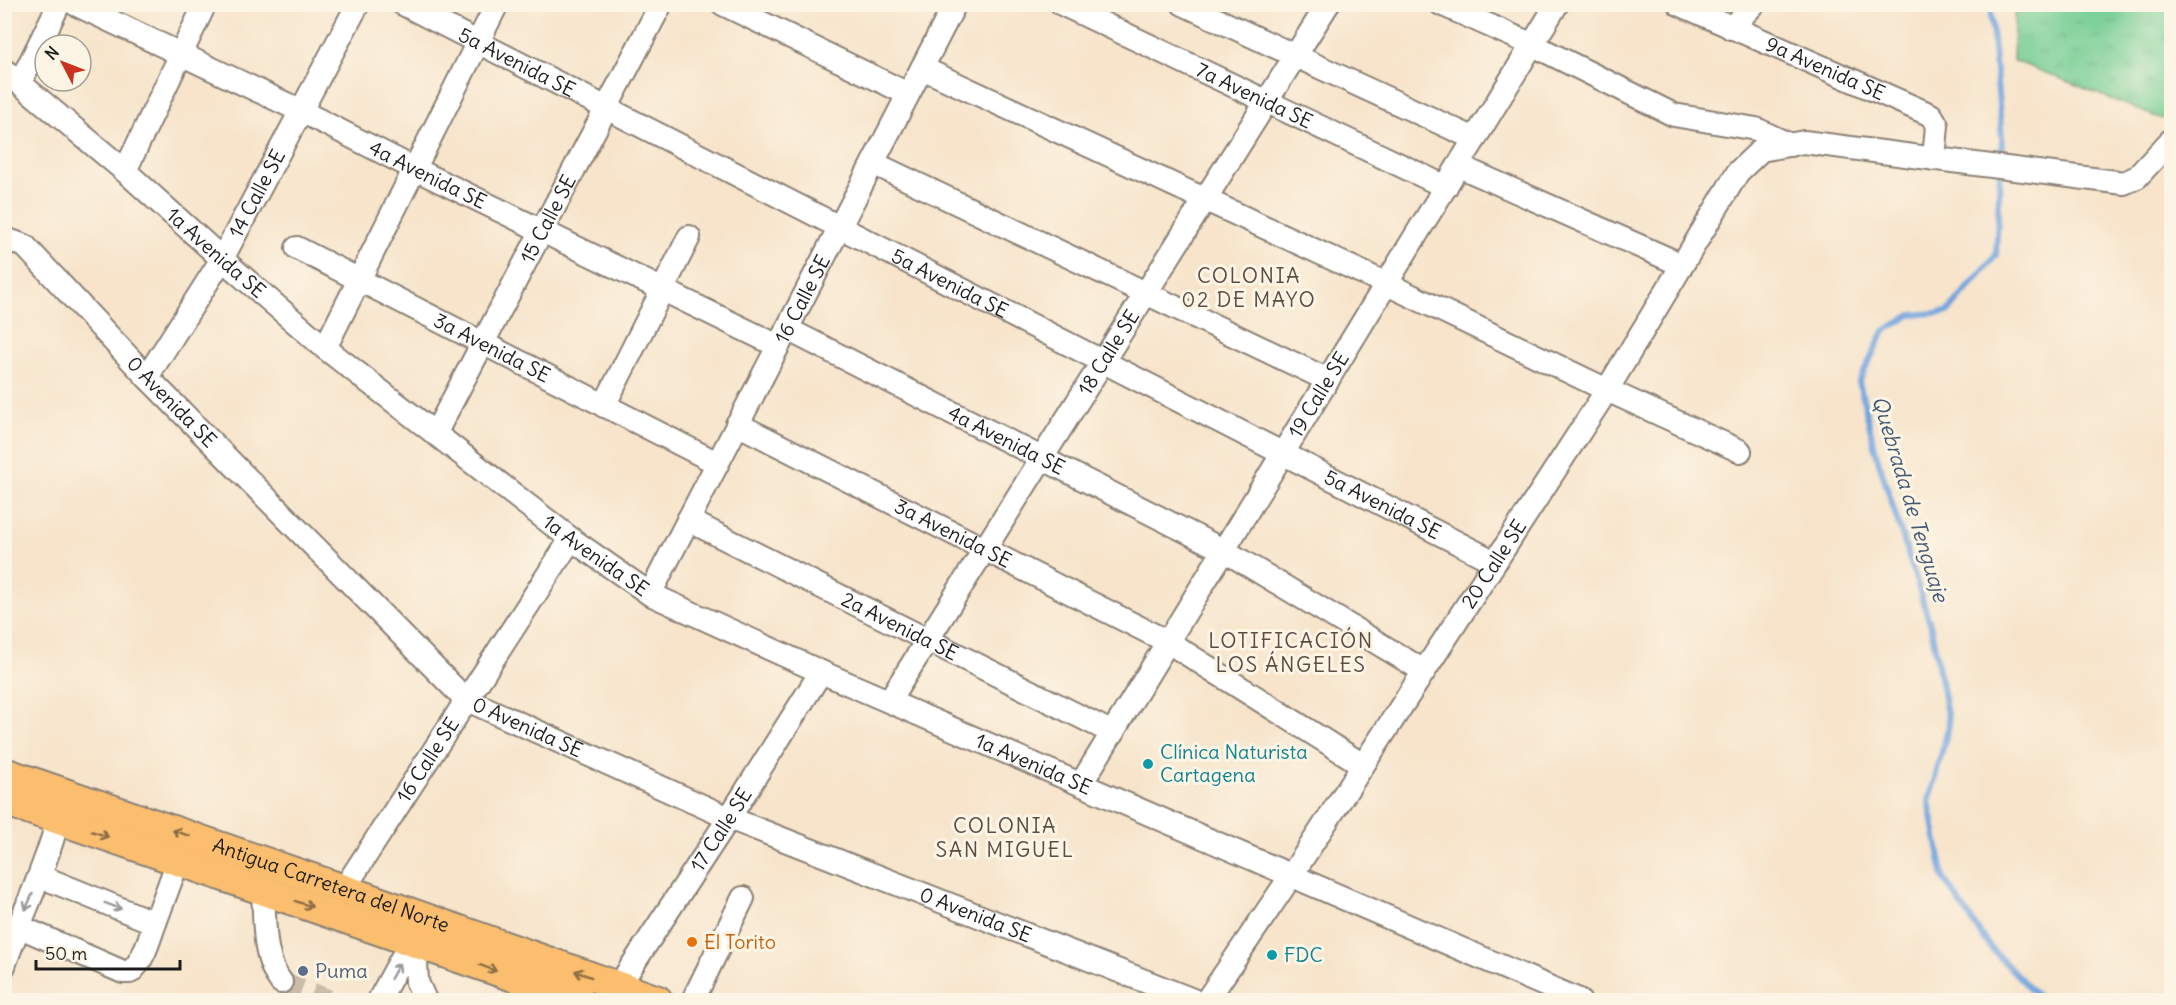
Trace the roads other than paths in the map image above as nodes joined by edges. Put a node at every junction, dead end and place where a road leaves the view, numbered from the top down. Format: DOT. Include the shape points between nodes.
graph roads {
  1 [pos="59,4"];
  2 [pos="75,4"];
  3 [pos="205,4"];
  4 [pos="358,4"];
  5 [pos="403,4"];
  6 [pos="497,4"];
  7 [pos="661,4"];
  8 [pos="723,4"];
  9 [pos="955,4"];
  10 [pos="1062,4"];
  11 [pos="1183,4"];
  12 [pos="1328,4"];
  13 [pos="1441,4"];
  14 [pos="1557,4"];
  15 [pos="1678,4"];
  16 [pos="1754,4"];
  17 [pos="1731,28"];
  18 [pos="478,43"];
  19 [pos="1533,45"];
  20 [pos="181,55"];
  21 [pos="1295,57"];
  22 [pos="922,68"];
  23 [pos="12,76"];
  24 [pos="908,94"];
  25 [pos="1267,101"];
  26 [pos="608,109"];
  27 [pos="301,111"];
  28 [pos="1475,139"];
  29 [pos="2172,139"];
  30 [pos="1790,145"];
  31 [pos="1934,159"];
  32 [pos="873,163"];
  33 [pos="1459,166"];
  34 [pos="415,169"];
  35 [pos="125,171"];
  36 [pos="1446,187"];
  37 [pos="1205,200"];
  38 [pos="839,227"];
  39 [pos="543,231"];
  40 [pos="689,237"];
  41 [pos="4,242"];
  42 [pos="297,248"];
  43 [pos="222,260"];
  44 [pos="1682,265"];
  45 [pos="360,279"];
  46 [pos="1387,284"];
  47 [pos="662,290"];
  48 [pos="1147,292"];
  49 [pos="782,338"];
  50 [pos="483,344"];
  51 [pos="326,348"];
  52 [pos="1103,362"];
  53 [pos="147,377"];
  54 [pos="1328,380"];
  55 [pos="1607,390"];
  56 [pos="604,406"];
  57 [pos="738,424"];
  58 [pos="435,434"];
  59 [pos="1740,451"];
  60 [pos="1283,454"];
  61 [pos="1041,459"];
  62 [pos="717,463"];
  63 [pos="688,520"];
  64 [pos="570,539"];
  65 [pos="985,549"];
  66 [pos="1225,551"];
  67 [pos="1495,562"];
  68 [pos="650,594"];
  69 [pos="928,639"];
  70 [pos="1168,642"];
  71 [pos="1424,671"];
  72 [pos="821,672"];
  73 [pos="465,699"];
  74 [pos="889,700"];
  75 [pos="1113,733"];
  76 [pos="1363,765"];
  77 [pos="4,772"];
  78 [pos="1081,784"];
  79 [pos="4,801"];
  80 [pos="729,818"];
  81 [pos="58,820"];
  82 [pos="178,861"];
  83 [pos="1291,876"];
  84 [pos="39,877"];
  85 [pos="344,889"];
  86 [pos="263,890"];
  87 [pos="743,898"];
  88 [pos="155,923"];
  89 [pos="18,926"];
  90 [pos="413,942"];
  91 [pos="4,966"];
  92 [pos="281,982"];
  93 [pos="618,987"];
  94 [pos="379,1000"];
  95 [pos="425,1000"];
  96 [pos="580,1000"];
  97 [pos="658,1000"];
  98 [pos="693,1000"];
  99 [pos="1193,1000"];
  100 [pos="1207,1000"];
  101 [pos="1580,1000"];
  1 -- 23 [label="street"];
  2 -- 20 [label="street, 4a Avenida SE"];
  3 -- 20 [label="street"];
  4 -- 27 [label="street, 14 Calle SE"];
  5 -- 18 [label="street, 5a Avenida SE"];
  6 -- 18 [label="street"];
  7 -- 26 [label="street, 15 Calle SE"];
  8 -- 24 [label="street"];
  9 -- 22 [label="street, 16 Calle SE"];
  10 -- 25 [label="street, 7a Avenida SE"];
  11 -- 21 [label="street"];
  12 -- 21 [label="street, 18 Calle SE"];
  13 -- 19 [label="street"];
  14 -- 19 [label="street, 19 Calle SE"];
  15 -- 17 [label="street, 9a Avenida SE"];
  16 -- 17 [label="street"];
  17 -- 31 [label="street, 9a Avenida SE" via="1931,115 1936,125"];
  18 -- 26 [label="street, 5a Avenida SE"];
  18 -- 34 [label="street"];
  19 -- 28 [label="street, 19 Calle SE"];
  19 -- 30 [label="street" via="1674,115 1756,129"];
  20 -- 27 [label="street, 4a Avenida SE"];
  20 -- 35 [label="street"];
  21 -- 25 [label="street, 18 Calle SE"];
  21 -- 28 [label="street"];
  22 -- 24 [label="street, 16 Calle SE"];
  22 -- 37 [label="street"];
  23 -- 35 [label="street, 1a Avenida SE"];
  24 -- 32 [label="street, 16 Calle SE"];
  25 -- 36 [label="street, 7a Avenida SE"];
  25 -- 37 [label="street, 18 Calle SE"];
  26 -- 38 [label="street, 5a Avenida SE"];
  26 -- 39 [label="street, 15 Calle SE"];
  27 -- 34 [label="street, 4a Avenida SE"];
  27 -- 43 [label="street, 14 Calle SE"];
  28 -- 33 [label="street, 19 Calle SE"];
  29 -- 31 [label="street, 20 Calle SE" via="2137,177 2124,183"];
  30 -- 31 [label="street, 20 Calle SE" via="1804,142"];
  30 -- 44 [label="street, 20 Calle SE" via="1761,150 1738,172"];
  32 -- 38 [label="street, 16 Calle SE"];
  32 -- 48 [label="street"];
  33 -- 36 [label="street, 19 Calle SE"];
  33 -- 44 [label="street"];
  34 -- 39 [label="street, 4a Avenida SE"];
  34 -- 45 [label="street"];
  35 -- 43 [label="street, 1a Avenida SE"];
  36 -- 46 [label="street, 19 Calle SE"];
  37 -- 46 [label="street"];
  37 -- 48 [label="street, 18 Calle SE"];
  38 -- 49 [label="street, 16 Calle SE"];
  38 -- 52 [label="street, 5a Avenida SE"];
  39 -- 47 [label="street, 4a Avenida SE"];
  39 -- 50 [label="street, 15 Calle SE"];
  40 -- 47 [label="street"];
  41 -- 53 [label="street, 0 Avenida SE" via="11,240 25,246"];
  42 -- 45 [label="street, 3a Avenida SE"];
  43 -- 51 [label="street, 1a Avenida SE"];
  43 -- 53 [label="street, 14 Calle SE"];
  44 -- 55 [label="street, 20 Calle SE"];
  45 -- 50 [label="street, 3a Avenida SE"];
  45 -- 51 [label="street"];
  46 -- 54 [label="street, 19 Calle SE"];
  46 -- 55 [label="street"];
  47 -- 49 [label="street, 4a Avenida SE"];
  47 -- 56 [label="street"];
  48 -- 52 [label="street, 18 Calle SE"];
  48 -- 54 [label="street"];
  49 -- 57 [label="street, 16 Calle SE"];
  49 -- 61 [label="street, 4a Avenida SE"];
  50 -- 56 [label="street, 3a Avenida SE"];
  50 -- 58 [label="street, 15 Calle SE"];
  51 -- 58 [label="street, 1a Avenida SE"];
  52 -- 60 [label="street, 5a Avenida SE"];
  52 -- 61 [label="street, 18 Calle SE"];
  53 -- 73 [label="street, 0 Avenida SE"];
  54 -- 60 [label="street, 19 Calle SE"];
  55 -- 59 [label="street"];
  55 -- 67 [label="street, 20 Calle SE"];
  56 -- 62 [label="street, 3a Avenida SE"];
  57 -- 62 [label="street, 16 Calle SE"];
  57 -- 65 [label="street, 3a Avenida SE"];
  58 -- 64 [label="street, 1a Avenida SE"];
  60 -- 66 [label="street, 19 Calle SE"];
  60 -- 67 [label="street, 5a Avenida SE"];
  61 -- 65 [label="street, 18 Calle SE"];
  61 -- 66 [label="street, 4a Avenida SE"];
  62 -- 63 [label="street, 16 Calle SE"];
  63 -- 68 [label="street, 16 Calle SE"];
  63 -- 69 [label="street, 2a Avenida SE"];
  64 -- 68 [label="street, 1a Avenida SE"];
  64 -- 73 [label="street, 16 Calle SE"];
  65 -- 69 [label="street, 18 Calle SE"];
  65 -- 70 [label="street, 3a Avenida SE"];
  66 -- 70 [label="street, 19 Calle SE"];
  66 -- 71 [label="street, 4a Avenida SE"];
  67 -- 71 [label="street, 20 Calle SE"];
  68 -- 72 [label="street, 1a Avenida SE"];
  69 -- 74 [label="street, 18 Calle SE"];
  69 -- 75 [label="street, 2a Avenida SE"];
  70 -- 75 [label="street, 19 Calle SE"];
  70 -- 76 [label="street, 3a Avenida SE"];
  71 -- 76 [label="street, 20 Calle SE"];
  72 -- 74 [label="street, 1a Avenida SE"];
  72 -- 80 [label="street, 17 Calle SE"];
  73 -- 80 [label="street, 0 Avenida SE"];
  73 -- 85 [label="street, 16 Calle SE"];
  74 -- 78 [label="street, 1a Avenida SE"];
  75 -- 78 [label="street, 19 Calle SE"];
  76 -- 83 [label="street, 20 Calle SE"];
  85 -- 77 [label="main road, Antigua Carretera del Norte, one-way"];
  78 -- 83 [label="street, 1a Avenida SE"];
  79 -- 81 [label="main road, Antigua Carretera del Norte"];
  80 -- 93 [label="street, 17 Calle SE"];
  80 -- 99 [label="street, 0 Avenida SE"];
  81 -- 82 [label="main road, Antigua Carretera del Norte, one-way"];
  81 -- 84 [label="street"];
  82 -- 86 [label="main road, Antigua Carretera del Norte"];
  82 -- 88 [label="street"];
  83 -- 100 [label="street, 20 Calle SE"];
  83 -- 101 [label="street, 1a Avenida SE"];
  84 -- 88 [label="street, one-way"];
  84 -- 89 [label="street, one-way"];
  93 -- 85 [label="main road, Antigua Carretera del Norte, one-way"];
  86 -- 90 [label="main road, Antigua Carretera del Norte, one-way"];
  86 -- 92 [label="street" via="268,953 273,972"];
  87 -- 98 [label="street"];
  88 -- 89 [label="street" via="137,967 130,972"];
  89 -- 91 [label="street"];
  94 -- 90 [label="street, one-way"];
  90 -- 95 [label="street" via="417,982"];
  90 -- 96 [label="main road, Antigua Carretera del Norte, one-way"];
  93 -- 97 [label="main road, Antigua Carretera del Norte"];
}
